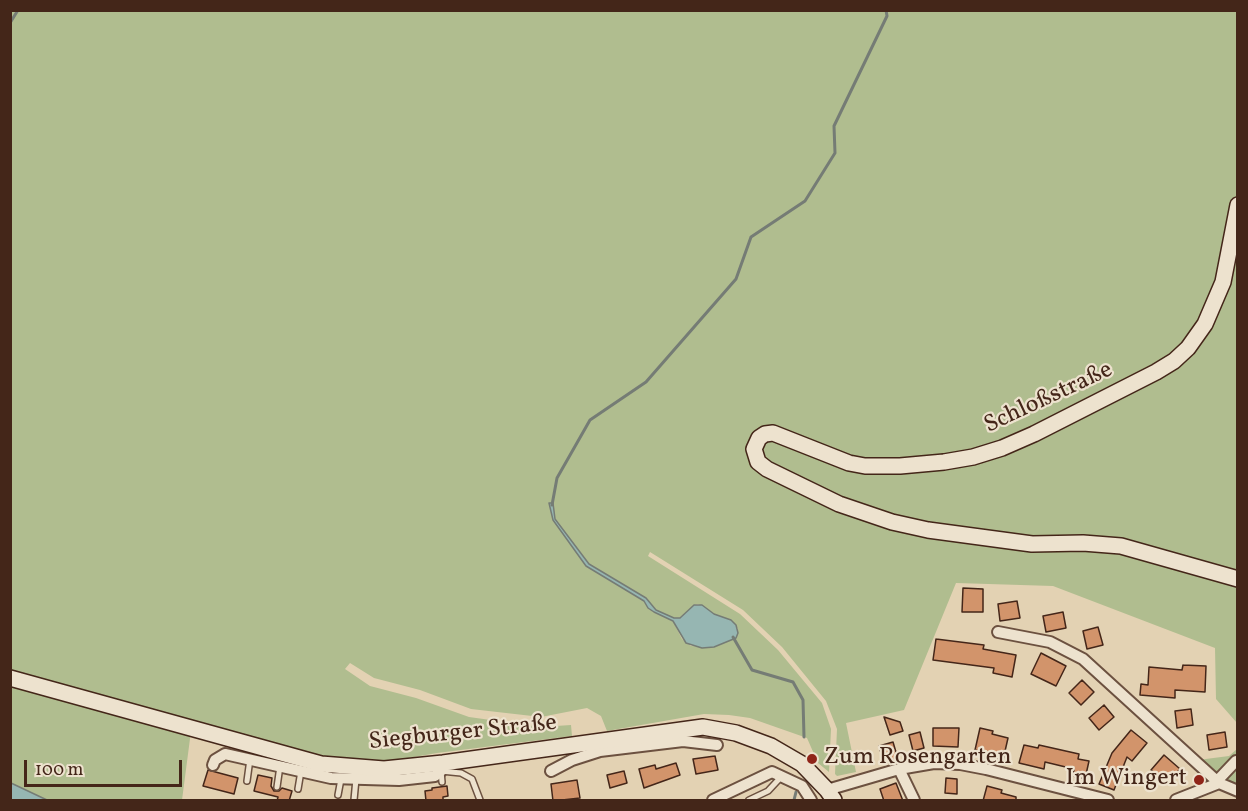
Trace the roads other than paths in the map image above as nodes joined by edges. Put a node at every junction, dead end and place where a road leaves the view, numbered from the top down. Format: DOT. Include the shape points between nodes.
graph roads {
  1 [pos="1238,205"];
  2 [pos="1238,579"];
  3 [pos="998,632"];
  4 [pos="10,678"];
  5 [pos="717,745"];
  6 [pos="596,747"];
  7 [pos="250,759"];
  8 [pos="1236,761"];
  9 [pos="213,765"];
  10 [pos="280,766"];
  11 [pos="899,769"];
  12 [pos="301,771"];
  13 [pos="551,771"];
  14 [pos="442,772"];
  15 [pos="782,776"];
  16 [pos="341,778"];
  17 [pos="356,779"];
  18 [pos="247,781"];
  19 [pos="1218,782"];
  20 [pos="277,787"];
  21 [pos="298,789"];
  22 [pos="1238,791"];
  23 [pos="338,795"];
  24 [pos="830,795"];
  25 [pos="354,801"];
  26 [pos="480,801"];
  27 [pos="713,801"];
  28 [pos="749,801"];
  29 [pos="811,801"];
  30 [pos="914,801"];
  31 [pos="1108,801"];
  32 [pos="1176,801"];
  1 -- 2 [label="main road, Schloßstraße" via="1220,289 1205,324 1188,348 1156,372 1034,434 973,457 900,466 849,463 773,433 759,438 754,449 756,459 767,469 839,504 892,522 1024,543 1121,546"];
  3 -- 19 [label="street" via="1050,642 1083,659"];
  4 -- 14 [label="main road, Siegburger Straße" via="321,764"];
  5 -- 6 [label="street" via="683,741"];
  6 -- 13 [label="street"];
  6 -- 14 [label="main road, Siegburger Straße"];
  6 -- 24 [label="main road, Siegburger Straße" via="703,727 736,733 771,746 802,765"];
  7 -- 9 [label="street" via="225,754"];
  7 -- 10 [label="street"];
  7 -- 18 [label="lane"];
  8 -- 19 [label="street"];
  10 -- 12 [label="street"];
  10 -- 20 [label="lane"];
  11 -- 24 [label="street"];
  11 -- 30 [label="street"];
  11 -- 31 [label="street" via="934,763 960,764"];
  12 -- 16 [label="street"];
  12 -- 21 [label="lane"];
  14 -- 17 [label="street" via="399,780"];
  14 -- 26 [label="lane" via="461,773 472,779"];
  15 -- 27 [label="street" via="772,772"];
  15 -- 28 [label="lane" via="768,791"];
  15 -- 29 [label="street" via="802,786"];
  16 -- 17 [label="street"];
  16 -- 23 [label="lane"];
  17 -- 25 [label="lane"];
  19 -- 22 [label="street"];
  19 -- 32 [label="street"];
}
